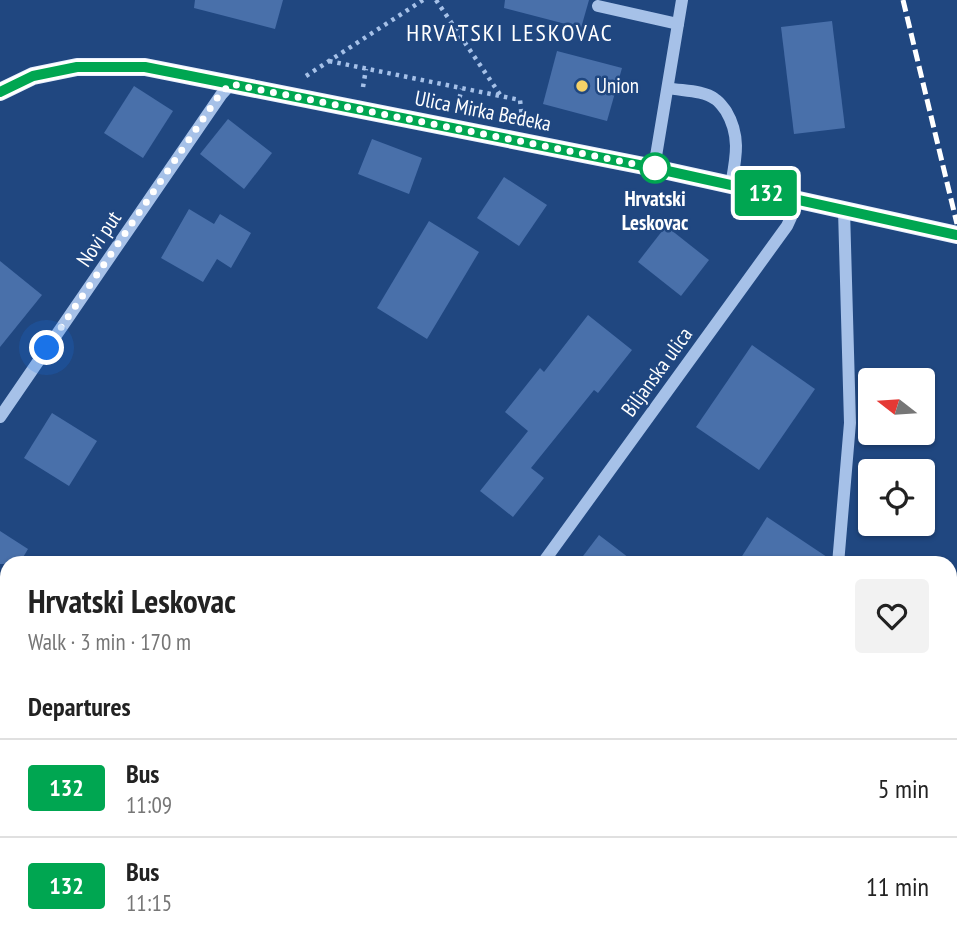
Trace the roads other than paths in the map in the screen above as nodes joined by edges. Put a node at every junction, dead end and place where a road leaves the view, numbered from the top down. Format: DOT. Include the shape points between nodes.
graph roads {
  1 [pos="682,0"];
  2 [pos="598,6"];
  3 [pos="678,24"];
  4 [pos="231,84"];
  5 [pos="667,88"];
  6 [pos="0,92"];
  7 [pos="654,168"];
  8 [pos="731,185"];
  9 [pos="799,200"];
  10 [pos="844,211"];
  11 [pos="957,235"];
  12 [pos="0,417"];
  13 [pos="548,556"];
  14 [pos="839,556"];
  1 -- 3 [label="street"];
  2 -- 3 [label="street"];
  3 -- 5 [label="street"];
  4 -- 6 [label="main road, Ulica Mirka Bedeka" via="145,67 77,67 33,76"];
  4 -- 7 [label="main road, Ulica Mirka Bedeka"];
  4 -- 12 [label="street, Novi put"];
  5 -- 7 [label="street"];
  5 -- 8 [label="street" via="701,93 716,99 724,109 736,135"];
  7 -- 8 [label="main road, Ulica Mirka Bedeka"];
  8 -- 9 [label="main road, Ulica Mirka Bedeka"];
  9 -- 10 [label="main road, Ulica Mirka Bedeka"];
  9 -- 13 [label="street, Biljanska ulica" via="787,226"];
  10 -- 11 [label="main road, Ulica Mirka Bedeka"];
  10 -- 14 [label="street" via="849,423"];
}
